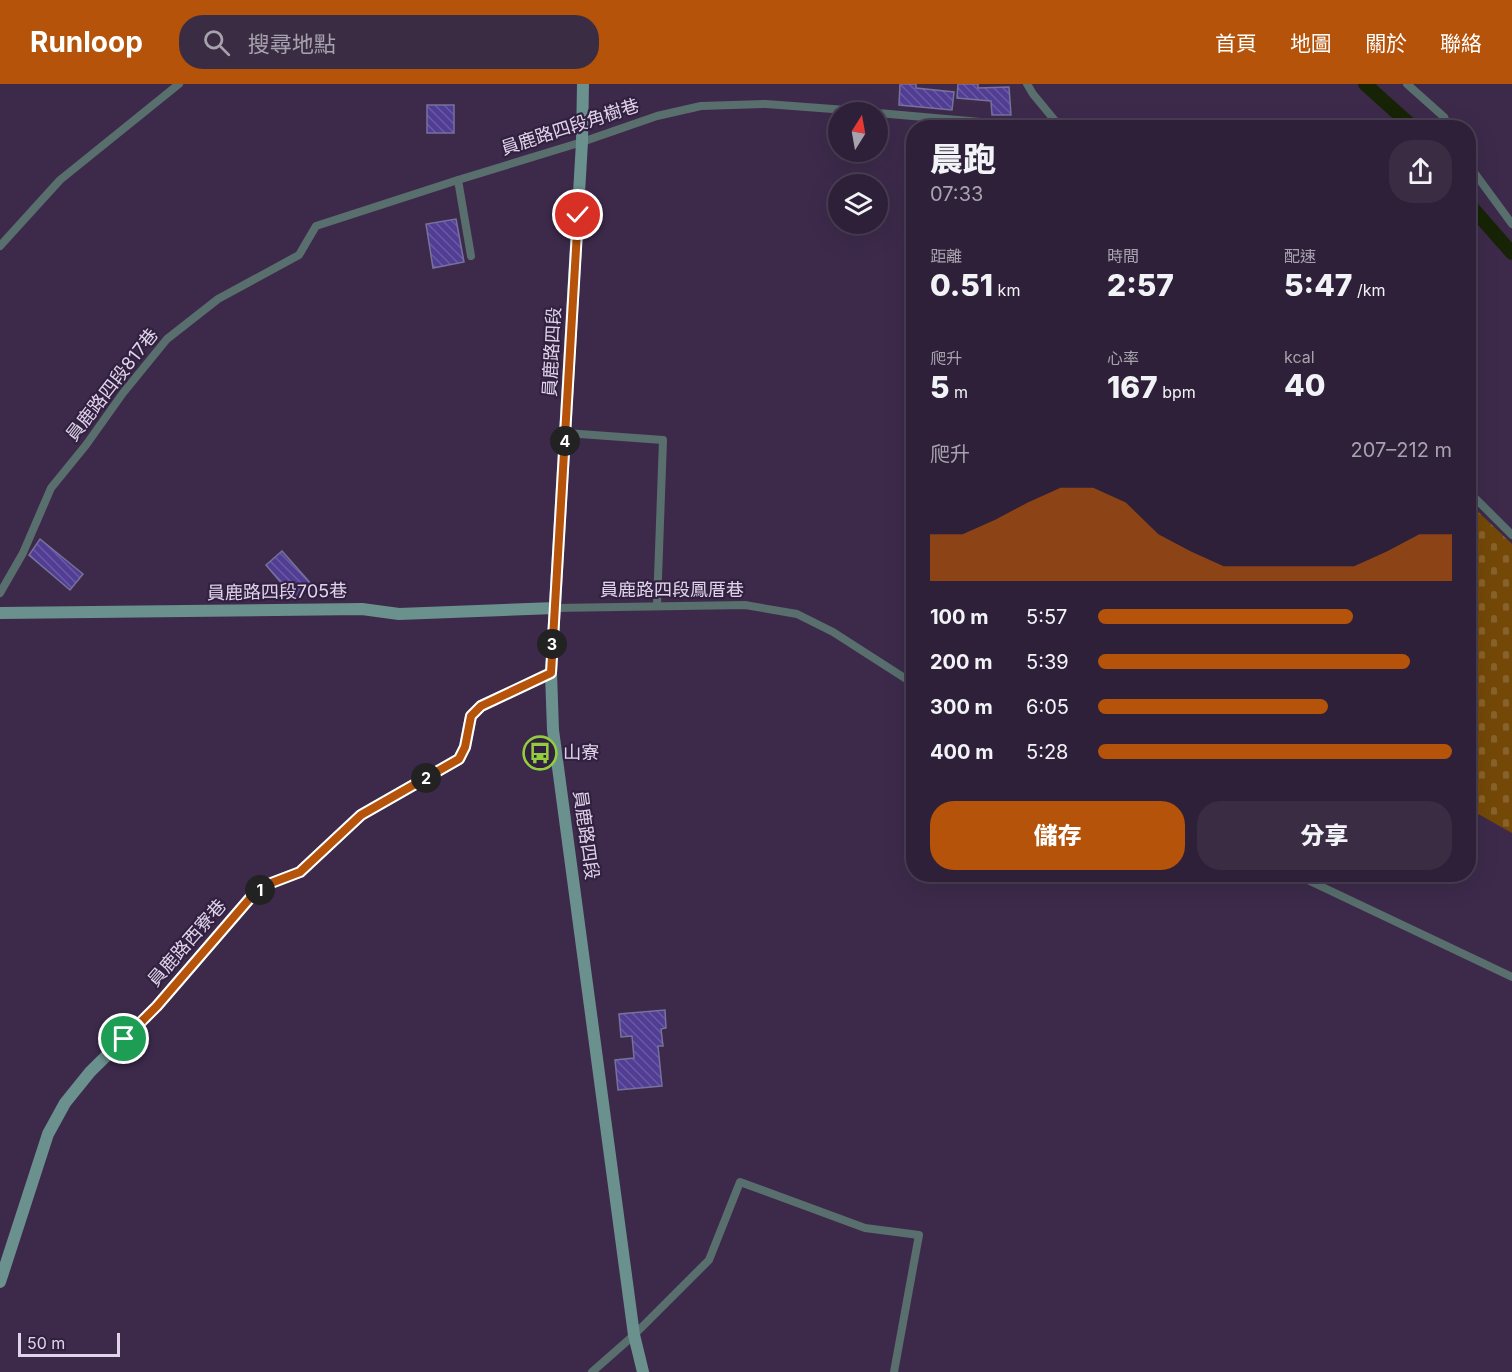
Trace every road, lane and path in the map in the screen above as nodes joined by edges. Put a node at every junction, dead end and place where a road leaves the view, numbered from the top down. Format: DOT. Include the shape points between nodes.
graph roads {
  1 [pos="583,84"];
  2 [pos="1027,84"];
  3 [pos="1407,84"];
  4 [pos="175,85"];
  5 [pos="828,109"];
  6 [pos="888,114"];
  7 [pos="958,120"];
  8 [pos="1054,120"];
  9 [pos="1445,120"];
  10 [pos="582,142"];
  11 [pos="1476,175"];
  12 [pos="458,180"];
  13 [pos="1512,224"];
  14 [pos="0,246"];
  15 [pos="471,256"];
  16 [pos="566,433"];
  17 [pos="1476,499"];
  18 [pos="1512,535"];
  19 [pos="0,593"];
  20 [pos="657,605"];
  21 [pos="555,608"];
  22 [pos="0,613"];
  23 [pos="551,673"];
  24 [pos="906,679"];
  25 [pos="1312,882"];
  26 [pos="1512,977"];
  27 [pos="0,1282"];
  28 [pos="634,1335"];
  29 [pos="592,1372"];
  30 [pos="644,1372"];
  31 [pos="894,1372"];
  1 -- 10 [label="street, 員鹿路四段"];
  2 -- 8 [label="lane"];
  3 -- 9 [label="lane"];
  4 -- 14 [label="lane" via="60,180"];
  5 -- 10 [label="lane, 員鹿路四段角樹巷" via="766,104 701,106 657,116"];
  6 -- 7 [label="lane"];
  10 -- 12 [label="lane, 員鹿路四段角樹巷"];
  10 -- 16 [label="street, 員鹿路四段"];
  11 -- 13 [label="lane"];
  12 -- 15 [label="lane"];
  12 -- 19 [label="lane, 員鹿路四段817巷" via="316,226 299,255 219,299 167,339 51,488 23,553"];
  16 -- 20 [label="lane" via="663,440"];
  16 -- 21 [label="street, 員鹿路四段"];
  17 -- 18 [label="lane"];
  20 -- 21 [label="lane, 員鹿路四段鳳厝巷"];
  20 -- 24 [label="lane, 員鹿路四段鳳厝巷" via="745,605 797,614"];
  21 -- 22 [label="street, 員鹿路四段705巷" via="399,614 362,609"];
  21 -- 23 [label="street, 員鹿路四段"];
  23 -- 27 [label="street, 員鹿路西寮巷" via="481,706 471,716 459,759 361,815 300,872 266,885 251,897 157,1006 90,1072 65,1103 48,1134"];
  23 -- 28 [label="street, 員鹿路四段" via="554,730"];
  25 -- 26 [label="lane"];
  28 -- 29 [label="lane"];
  28 -- 30 [label="street, 員鹿路四段"];
  28 -- 31 [label="lane" via="709,1260 740,1182 865,1227 919,1234"];
}
